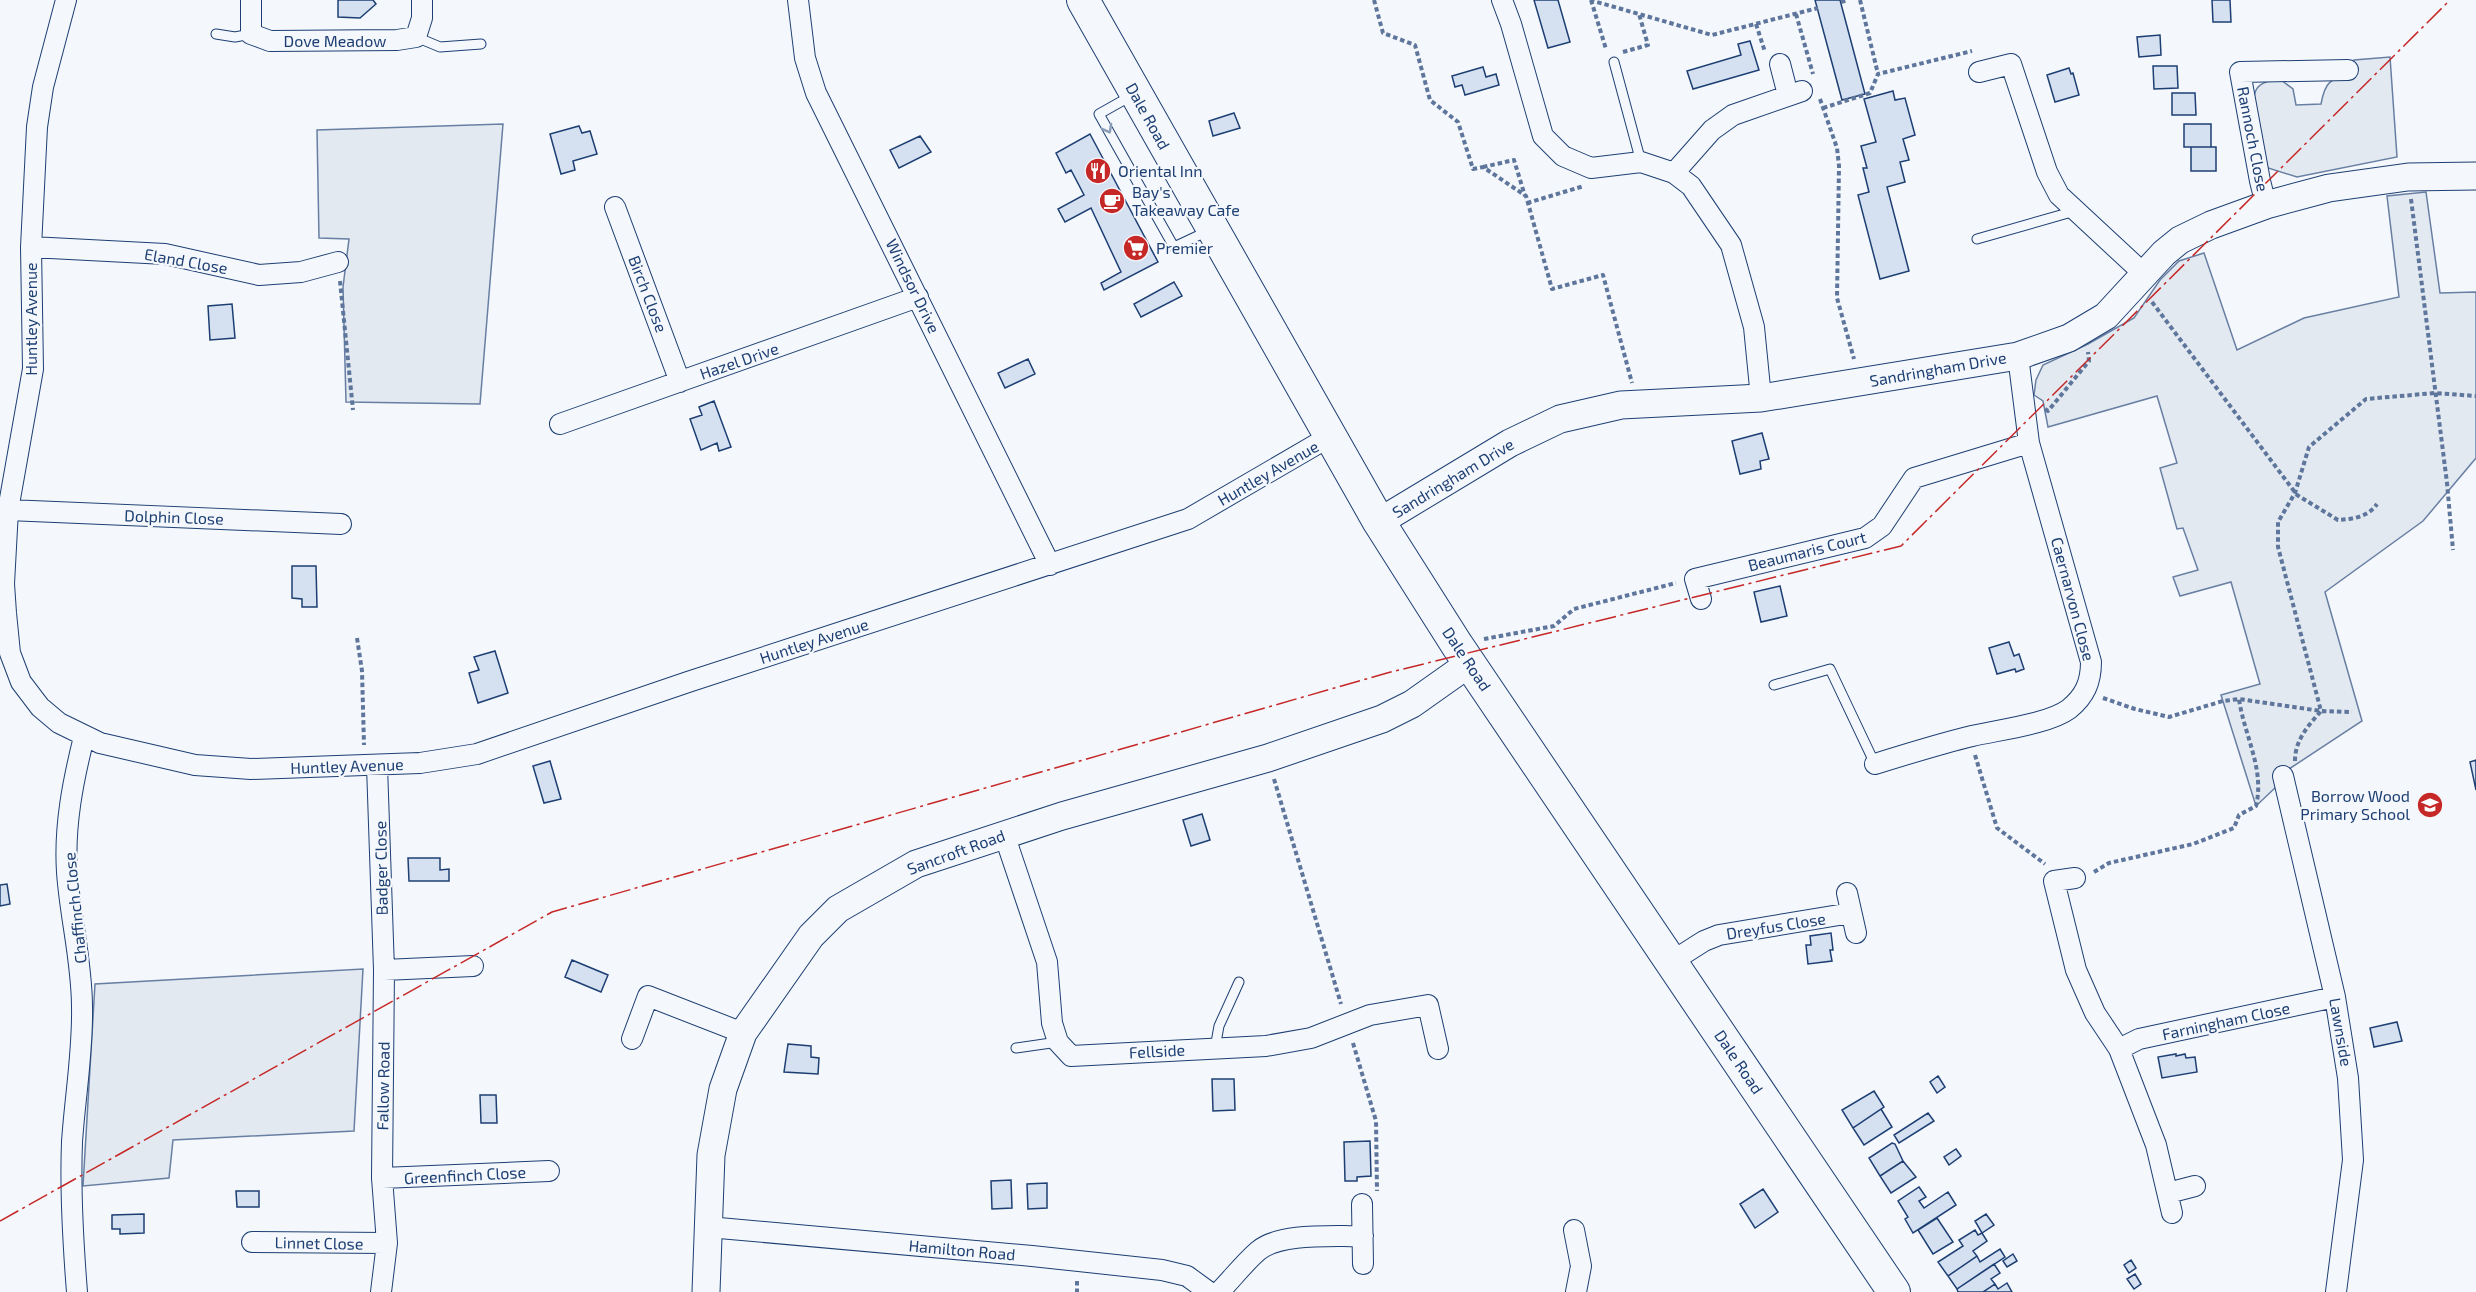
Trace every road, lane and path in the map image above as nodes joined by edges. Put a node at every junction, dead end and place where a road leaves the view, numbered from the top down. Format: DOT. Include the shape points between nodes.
graph roads {
  1 [pos="66,0"];
  2 [pos="251,0"];
  3 [pos="422,0"];
  4 [pos="798,0"];
  5 [pos="1083,0"];
  6 [pos="1374,0"];
  7 [pos="1502,0"];
  8 [pos="1591,0"];
  9 [pos="1848,0"];
  10 [pos="1860,0"];
  11 [pos="1841,2"];
  12 [pos="1818,8"];
  13 [pos="1639,14"];
  14 [pos="1796,14"];
  15 [pos="1756,24"];
  16 [pos="216,34"];
  17 [pos="251,34"];
  18 [pos="416,37"];
  19 [pos="481,44"];
  20 [pos="1982,49"];
  21 [pos="1611,59"];
  22 [pos="1780,64"];
  23 [pos="2348,70"];
  24 [pos="1979,72"];
  25 [pos="1878,74"];
  26 [pos="1802,91"];
  27 [pos="1136,93"];
  28 [pos="1823,108"];
  29 [pos="1641,162"];
  30 [pos="1483,167"];
  31 [pos="1674,173"];
  32 [pos="2476,176"];
  33 [pos="2408,177"];
  34 [pos="1585,186"];
  35 [pos="1526,196"];
  36 [pos="1527,203"];
  37 [pos="2266,205"];
  38 [pos="615,207"];
  39 [pos="2075,211"];
  40 [pos="1212,230"];
  41 [pos="1977,239"];
  42 [pos="31,247"];
  43 [pos="338,262"];
  44 [pos="2140,278"];
  45 [pos="918,297"];
  46 [pos="2085,329"];
  47 [pos="2018,356"];
  48 [pos="680,381"];
  49 [pos="1862,382"];
  50 [pos="2435,393"];
  51 [pos="2476,396"];
  52 [pos="1761,398"];
  53 [pos="2023,402"];
  54 [pos="1638,404"];
  55 [pos="353,410"];
  56 [pos="560,424"];
  57 [pos="1329,437"];
  58 [pos="2029,442"];
  59 [pos="2295,493"];
  60 [pos="2377,504"];
  61 [pos="8,510"];
  62 [pos="1379,522"];
  63 [pos="340,524"];
  64 [pos="2453,550"];
  65 [pos="1050,565"];
  66 [pos="1695,579"];
  67 [pos="1701,599"];
  68 [pos="357,638"];
  69 [pos="1464,654"];
  70 [pos="1774,685"];
  71 [pos="2085,691"];
  72 [pos="2239,699"];
  73 [pos="2321,711"];
  74 [pos="2352,712"];
  75 [pos="84,737"];
  76 [pos="1969,737"];
  77 [pos="1268,758"];
  78 [pos="1875,764"];
  79 [pos="377,766"];
  80 [pos="2283,776"];
  81 [pos="1004,834"];
  82 [pos="2075,878"];
  83 [pos="2054,882"];
  84 [pos="1847,893"];
  85 [pos="1851,913"];
  86 [pos="1856,933"];
  87 [pos="1671,962"];
  88 [pos="473,966"];
  89 [pos="384,970"];
  90 [pos="1239,982"];
  91 [pos="2335,997"];
  92 [pos="1347,1023"];
  93 [pos="743,1032"];
  94 [pos="632,1039"];
  95 [pos="1058,1042"];
  96 [pos="1016,1048"];
  97 [pos="1215,1048"];
  98 [pos="1438,1049"];
  99 [pos="2120,1049"];
  100 [pos="549,1171"];
  101 [pos="382,1179"];
  102 [pos="2194,1186"];
  103 [pos="2168,1193"];
  104 [pos="1362,1204"];
  105 [pos="2172,1213"];
  106 [pos="708,1227"];
  107 [pos="1574,1230"];
  108 [pos="1363,1236"];
  109 [pos="252,1242"];
  110 [pos="387,1243"];
  111 [pos="1363,1264"];
  112 [pos="77,1292"];
  113 [pos="381,1292"];
  114 [pos="706,1292"];
  115 [pos="1209,1292"];
  116 [pos="1219,1292"];
  117 [pos="1576,1292"];
  118 [pos="1894,1292"];
  119 [pos="2336,1292"];
  1 -- 42 [label="street, Huntley Avenue" via="39,106"];
  2 -- 17 [label="street"];
  3 -- 18 [label="street"];
  4 -- 45 [label="street, Windsor Drive" via="805,58 816,93"];
  5 -- 27 [label="main road, Dale Road"];
  6 -- 30 [label="path" via="1383,33 1415,45 1430,100 1458,122 1473,169"];
  7 -- 29 [label="street" via="1543,136 1563,156 1591,168"];
  8 -- 13 [label="path"];
  8 -- 21 [label="path"];
  9 -- 11 [label="path"];
  10 -- 25 [label="path"];
  12 -- 14 [label="path"];
  13 -- 15 [label="path" via="1712,35"];
  13 -- 21 [label="path" via="1648,45"];
  14 -- 15 [label="path"];
  14 -- 26 [label="path"];
  15 -- 22 [label="path" via="1764,51"];
  16 -- 17 [label="lane"];
  17 -- 18 [label="street, Dove Meadow" via="270,41"];
  18 -- 19 [label="lane" via="440,47"];
  20 -- 25 [label="path"];
  21 -- 29 [label="lane"];
  22 -- 26 [label="street"];
  23 -- 37 [label="street, Rannoch Close" via="2240,72"];
  24 -- 39 [label="street" via="2011,64 2047,172"];
  25 -- 28 [label="path" via="1870,93"];
  26 -- 28 [label="path"];
  26 -- 31 [label="street" via="1732,115 1712,130"];
  27 -- 40 [label="main road, Dale Road"];
  27 -- 40 [label="lane, one-way" via="1099,114 1174,247"];
  28 -- 49 [label="path" via="1839,166 1837,298"];
  29 -- 31 [label="street"];
  30 -- 35 [label="path"];
  30 -- 35 [label="path" via="1514,160"];
  31 -- 52 [label="street" via="1691,186 1731,245 1754,327"];
  32 -- 33 [label="street, Sandringham Drive"];
  33 -- 37 [label="street, Sandringham Drive" via="2329,188"];
  33 -- 50 [label="path"];
  34 -- 36 [label="path"];
  35 -- 36 [label="path"];
  36 -- 54 [label="path" via="1552,289 1603,275"];
  37 -- 44 [label="street, Sandringham Drive" via="2180,240"];
  38 -- 48 [label="street, Birch Close"];
  39 -- 41 [label="lane"];
  39 -- 44 [label="street"];
  40 -- 57 [label="main road, Dale Road"];
  42 -- 43 [label="street, Eland Close" via="165,254 259,275 301,272"];
  42 -- 61 [label="street, Huntley Avenue" via="33,369"];
  43 -- 55 [label="path"];
  44 -- 46 [label="street, Sandringham Drive" via="2106,316"];
  44 -- 59 [label="path"];
  45 -- 48 [label="street, Hazel Drive"];
  45 -- 65 [label="street, Windsor Drive"];
  46 -- 47 [label="street, Sandringham Drive"];
  46 -- 53 [label="path" via="2089,361 2048,411 2032,401"];
  47 -- 49 [label="street, Sandringham Drive"];
  47 -- 53 [label="street, Caernarvon Close"];
  48 -- 56 [label="street, Hazel Drive"];
  49 -- 52 [label="street, Sandringham Drive"];
  50 -- 51 [label="path"];
  50 -- 59 [label="path" via="2366,399 2309,447"];
  50 -- 64 [label="path"];
  52 -- 54 [label="street, Sandringham Drive"];
  53 -- 58 [label="street, Caernarvon Close"];
  54 -- 62 [label="street, Sandringham Drive" via="1560,419 1510,443"];
  57 -- 62 [label="main road, Dale Road"];
  57 -- 65 [label="street, Huntley Avenue" via="1188,519"];
  58 -- 66 [label="street, Beaumaris Court" via="1914,478 1882,526 1865,538"];
  58 -- 71 [label="street, Caernarvon Close" via="2091,662 2091,678"];
  59 -- 60 [label="path" via="2338,520 2361,516"];
  59 -- 73 [label="path" via="2278,522 2278,547"];
  61 -- 63 [label="street, Dolphin Close"];
  61 -- 75 [label="street, Huntley Avenue" via="4,585 10,653 21,682 40,707"];
  62 -- 69 [label="main road, Dale Road"];
  65 -- 79 [label="street, Huntley Avenue" via="477,754"];
  66 -- 67 [label="street"];
  66 -- 69 [label="path" via="1574,609 1554,626"];
  68 -- 79 [label="path" via="364,750"];
  69 -- 77 [label="street, Sancroft Road" via="1412,704 1382,719"];
  69 -- 87 [label="main road, Dale Road"];
  70 -- 78 [label="lane" via="1830,669"];
  71 -- 72 [label="path" via="2169,717"];
  71 -- 76 [label="street" via="2054,718"];
  72 -- 73 [label="path"];
  72 -- 82 [label="path" via="2258,774 2256,806 2240,814 2234,828 2204,840 2109,863"];
  73 -- 74 [label="path"];
  73 -- 80 [label="path" via="2298,744 2296,771"];
  75 -- 79 [label="street, Huntley Avenue" via="139,754 195,765 251,769"];
  75 -- 112 [label="street, Chaffinch Close" via="69,812 67,870 82,1009 72,1144 72,1234"];
  76 -- 78 [label="street"];
  76 -- 83 [label="path" via="1997,828 2044,862"];
  77 -- 81 [label="street, Sancroft Road"];
  77 -- 92 [label="path"];
  79 -- 89 [label="street, Badger Close"];
  80 -- 91 [label="street, Lawnside"];
  81 -- 93 [label="street, Sancroft Road" via="916,864 838,909 811,936"];
  81 -- 95 [label="street" via="1047,962 1052,1023"];
  82 -- 83 [label="street"];
  83 -- 99 [label="street" via="2084,991"];
  84 -- 85 [label="street"];
  85 -- 86 [label="street"];
  85 -- 87 [label="street, Dreyfus Close" via="1719,935"];
  87 -- 118 [label="main road, Dale Road"];
  88 -- 89 [label="street"];
  89 -- 101 [label="street, Fallow Road"];
  90 -- 97 [label="lane" via="1219,1026"];
  91 -- 99 [label="street, Farningham Close" via="2139,1039"];
  91 -- 119 [label="street, Lawnside" via="2344,1039 2353,1136 2348,1214"];
  92 -- 97 [label="street, Fellside" via="1311,1038 1266,1046"];
  92 -- 98 [label="street, Fellside" via="1370,1014 1428,1005"];
  92 -- 104 [label="path" via="1376,1121 1377,1193"];
  93 -- 94 [label="street" via="648,996"];
  93 -- 106 [label="street, Sancroft Road" via="723,1089 711,1155"];
  95 -- 96 [label="lane"];
  95 -- 97 [label="street, Fellside" via="1071,1056"];
  99 -- 103 [label="street" via="2156,1144"];
  100 -- 101 [label="street, Greenfinch Close"];
  101 -- 110 [label="street, Fallow Road"];
  102 -- 103 [label="street"];
  103 -- 105 [label="street"];
  104 -- 108 [label="street"];
  106 -- 114 [label="street, Sancroft Road"];
  106 -- 115 [label="street, Hamilton Road" via="1142,1267 1187,1276"];
  107 -- 117 [label="street" via="1581,1266"];
  108 -- 111 [label="street"];
  108 -- 116 [label="street" via="1300,1238 1268,1245"];
  109 -- 110 [label="street, Linnet Close"];
  110 -- 113 [label="street, Fallow Road"];
}
